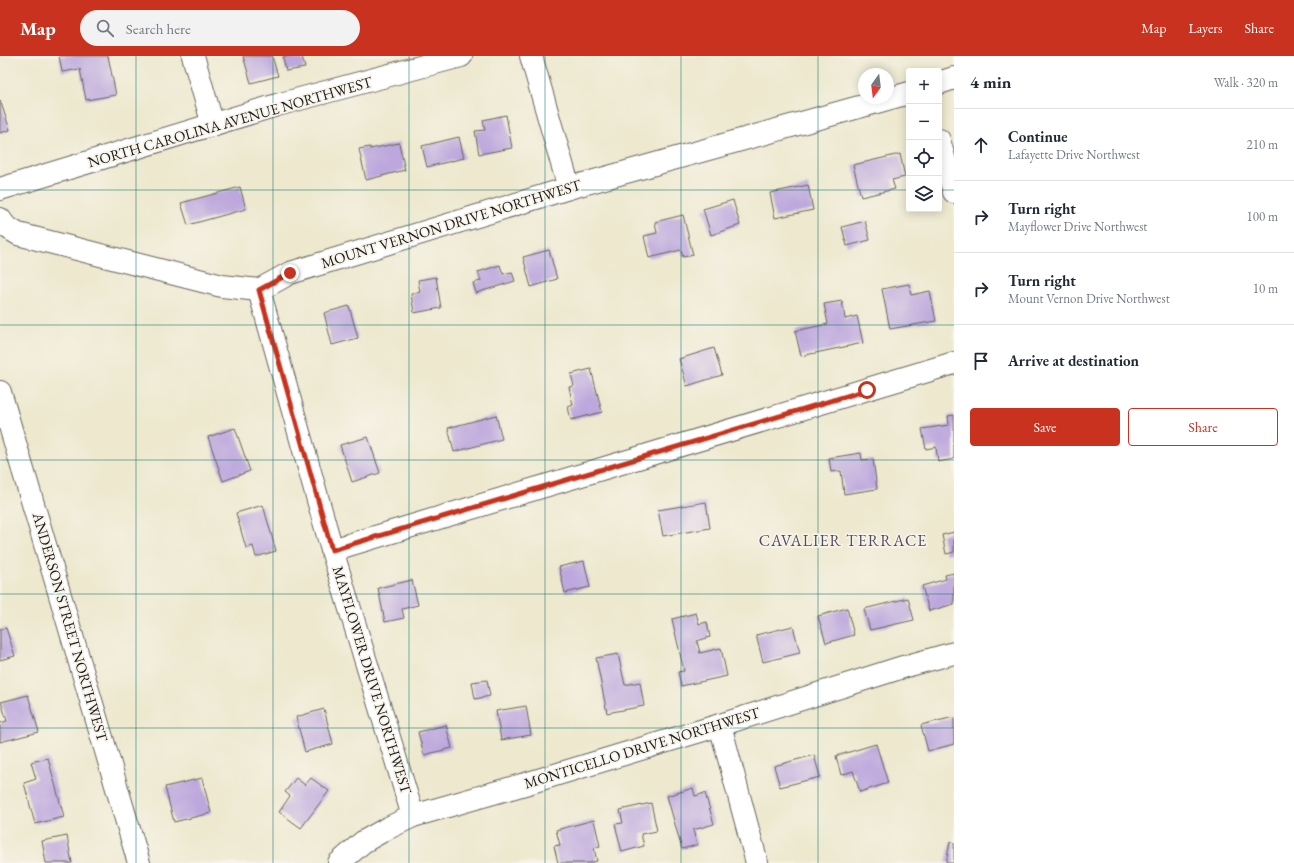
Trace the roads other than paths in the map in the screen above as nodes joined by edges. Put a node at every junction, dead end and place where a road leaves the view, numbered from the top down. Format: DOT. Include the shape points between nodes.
graph roads {
  1 [pos="193,56"];
  2 [pos="461,56"];
  3 [pos="531,56"];
  4 [pos="954,78"];
  5 [pos="942,82"];
  6 [pos="906,94"];
  7 [pos="213,125"];
  8 [pos="942,150"];
  9 [pos="569,188"];
  10 [pos="0,189"];
  11 [pos="954,192"];
  12 [pos="0,218"];
  13 [pos="259,290"];
  14 [pos="954,363"];
  15 [pos="0,392"];
  16 [pos="332,550"];
  17 [pos="954,653"];
  18 [pos="720,725"];
  19 [pos="413,816"];
  20 [pos="139,863"];
  21 [pos="339,863"];
  22 [pos="757,863"];
  1 -- 7 [label="street"];
  2 -- 7 [label="street, NORTH CAROLINA AVENUE NORTHWEST" via="277,105"];
  3 -- 9 [label="street"];
  4 -- 5 [label="street"];
  6 -- 9 [label="street, MOUNT VERNON DRIVE NORTHWEST"];
  7 -- 10 [label="street, NORTH CAROLINA AVENUE NORTHWEST"];
  8 -- 11 [label="street"];
  9 -- 13 [label="street, MOUNT VERNON DRIVE NORTHWEST" via="290,273"];
  12 -- 13 [label="street" via="5,226 18,234 222,286"];
  13 -- 16 [label="street, MAYFLOWER DRIVE NORTHWEST"];
  14 -- 16 [label="street"];
  15 -- 20 [label="street, ANDERSON STREET NORTHWEST"];
  16 -- 19 [label="street, MAYFLOWER DRIVE NORTHWEST"];
  17 -- 18 [label="street, MONTICELLO DRIVE NORTHWEST"];
  18 -- 19 [label="street, MONTICELLO DRIVE NORTHWEST"];
  18 -- 22 [label="street"];
  19 -- 21 [label="street, MONTICELLO DRIVE NORTHWEST" via="363,842"];
}
